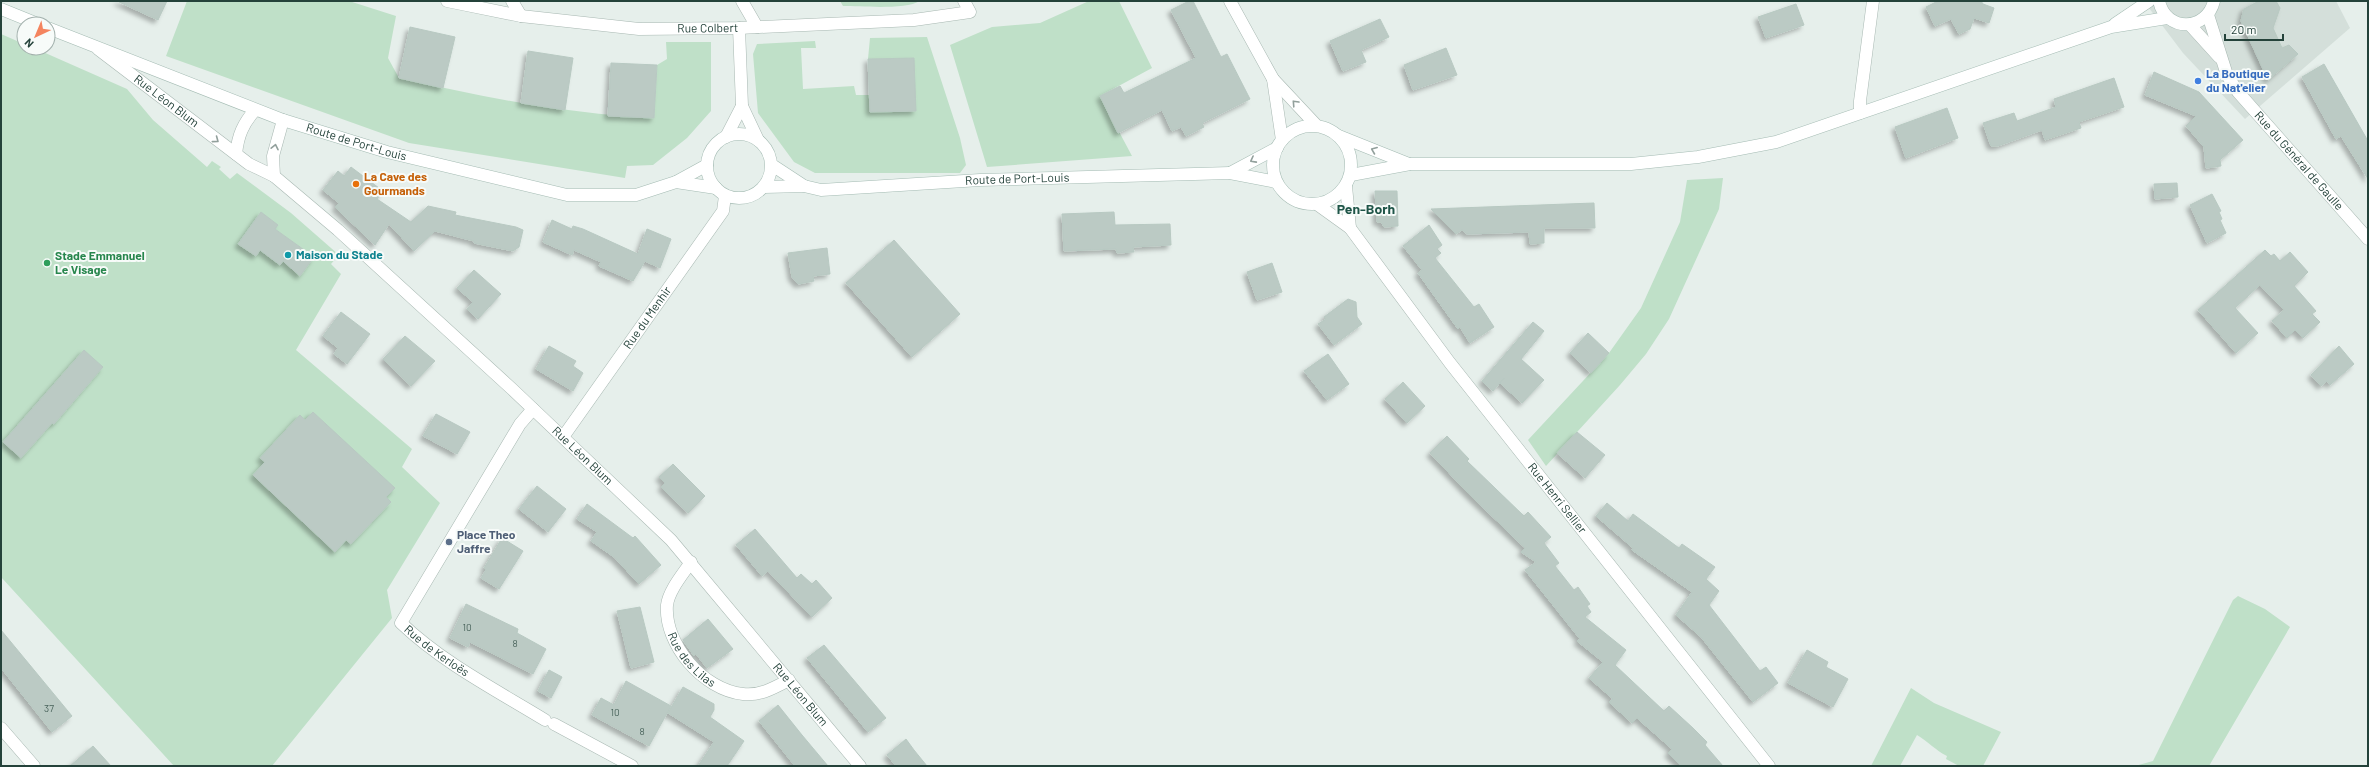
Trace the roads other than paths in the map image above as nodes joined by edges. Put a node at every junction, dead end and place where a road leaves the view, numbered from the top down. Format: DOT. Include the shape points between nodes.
graph roads {
  1 [pos="447,1"];
  2 [pos="512,1"];
  3 [pos="742,1"];
  4 [pos="964,1"];
  5 [pos="1230,1"];
  6 [pos="1873,1"];
  7 [pos="2149,1"];
  8 [pos="2159,1"];
  9 [pos="2214,1"];
  10 [pos="1,9"];
  11 [pos="2208,15"];
  12 [pos="18,16"];
  13 [pos="521,16"];
  14 [pos="2167,18"];
  15 [pos="2190,25"];
  16 [pos="757,27"];
  17 [pos="2111,27"];
  18 [pos="739,28"];
  19 [pos="56,31"];
  20 [pos="96,48"];
  21 [pos="2222,60"];
  22 [pos="1272,79"];
  23 [pos="742,106"];
  24 [pos="255,110"];
  25 [pos="1860,113"];
  26 [pos="283,120"];
  27 [pos="1317,126"];
  28 [pos="1339,136"];
  29 [pos="726,137"];
  30 [pos="758,140"];
  31 [pos="1279,144"];
  32 [pos="236,154"];
  33 [pos="1410,164"];
  34 [pos="707,165"];
  35 [pos="772,165"];
  36 [pos="1230,173"];
  37 [pos="1351,175"];
  38 [pos="274,176"];
  39 [pos="676,182"];
  40 [pos="1276,182"];
  41 [pos="804,186"];
  42 [pos="1346,186"];
  43 [pos="764,187"];
  44 [pos="720,192"];
  45 [pos="1318,205"];
  46 [pos="1350,228"];
  47 [pos="2368,238"];
  48 [pos="533,409"];
  49 [pos="563,436"];
  50 [pos="691,562"];
  51 [pos="789,680"];
  52 [pos="1,728"];
  53 [pos="34,766"];
  54 [pos="632,766"];
  55 [pos="860,766"];
  56 [pos="1769,766"];
  1 -- 13 [label="street, Rue Colbert"];
  2 -- 13 [label="street"];
  3 -- 16 [label="street"];
  4 -- 16 [label="street, Rue Colbert" via="970,12 914,20"];
  5 -- 22 [label="street"];
  6 -- 25 [label="street"];
  7 -- 17 [label="street"];
  8 -- 14 [label="street" via="2160,8"];
  9 -- 11 [label="street"];
  10 -- 12 [label="street"];
  11 -- 15 [label="street" via="2200,22"];
  11 -- 21 [label="street, Rue du Général de Gaulle"];
  13 -- 18 [label="street, Rue Colbert" via="639,29"];
  14 -- 15 [label="street"];
  14 -- 17 [label="street"];
  15 -- 21 [label="street, Rue du Général de Gaulle"];
  16 -- 18 [label="street, Rue Colbert"];
  17 -- 25 [label="street"];
  18 -- 23 [label="street"];
  19 -- 20 [label="street, Route de Port-Louis"];
  20 -- 24 [label="street, Route de Port-Louis"];
  20 -- 32 [label="street, Rue Léon Blum, one-way"];
  21 -- 47 [label="street, Rue du Général de Gaulle" via="2227,75 2238,92"];
  27 -- 22 [label="street, one-way"];
  22 -- 31 [label="street"];
  23 -- 29 [label="street"];
  23 -- 30 [label="street"];
  24 -- 26 [label="street, Route de Port-Louis"];
  24 -- 32 [label="street" via="244,122 238,137"];
  25 -- 33 [label="street" via="1776,142 1698,157 1631,164"];
  38 -- 26 [label="street, one-way" via="273,156"];
  26 -- 39 [label="street, Route de Port-Louis" via="387,152 567,195 636,194"];
  27 -- 28 [label="street"];
  27 -- 31 [label="street" via="1299,128"];
  33 -- 28 [label="street, one-way"];
  28 -- 37 [label="street" via="1351,156"];
  29 -- 30 [label="street" via="740,133"];
  29 -- 34 [label="street" via="716,145"];
  30 -- 35 [label="street" via="768,151"];
  31 -- 36 [label="street, one-way"];
  31 -- 40 [label="street" via="1272,164"];
  32 -- 38 [label="street, Rue Léon Blum" via="249,164"];
  33 -- 37 [label="street"];
  34 -- 39 [label="street, Route de Port-Louis"];
  34 -- 44 [label="street" via="710,179"];
  35 -- 41 [label="street, Route de Port-Louis"];
  35 -- 43 [label="street" via="770,177"];
  36 -- 40 [label="street"];
  36 -- 41 [label="street, Route de Port-Louis" via="980,180 821,190"];
  37 -- 42 [label="street"];
  38 -- 48 [label="street, Rue Léon Blum" via="338,230"];
  39 -- 44 [label="street, Route de Port-Louis"];
  40 -- 45 [label="street" via="1284,193 1299,203"];
  41 -- 43 [label="street, Route de Port-Louis"];
  42 -- 45 [label="street" via="1335,198"];
  42 -- 46 [label="street"];
  43 -- 44 [label="street" via="753,195 740,198"];
  44 -- 49 [label="street, Rue du Menhir" via="724,212"];
  45 -- 46 [label="street, Rue Henri Sellier"];
  46 -- 56 [label="street, Rue Henri Sellier" via="1445,357"];
  48 -- 49 [label="street, Rue Léon Blum"];
  48 -- 54 [label="street, Rue de Kerloës" via="520,424 401,623 413,635 470,675"];
  49 -- 50 [label="street, Rue Léon Blum"];
  50 -- 51 [label="street, Rue Léon Blum"];
  50 -- 51 [label="street, Rue des Lilas" via="675,585 667,603 668,627 681,654 703,675 723,688 743,694 765,693"];
  51 -- 55 [label="street, Rue Léon Blum"];
  52 -- 53 [label="street"];
}
